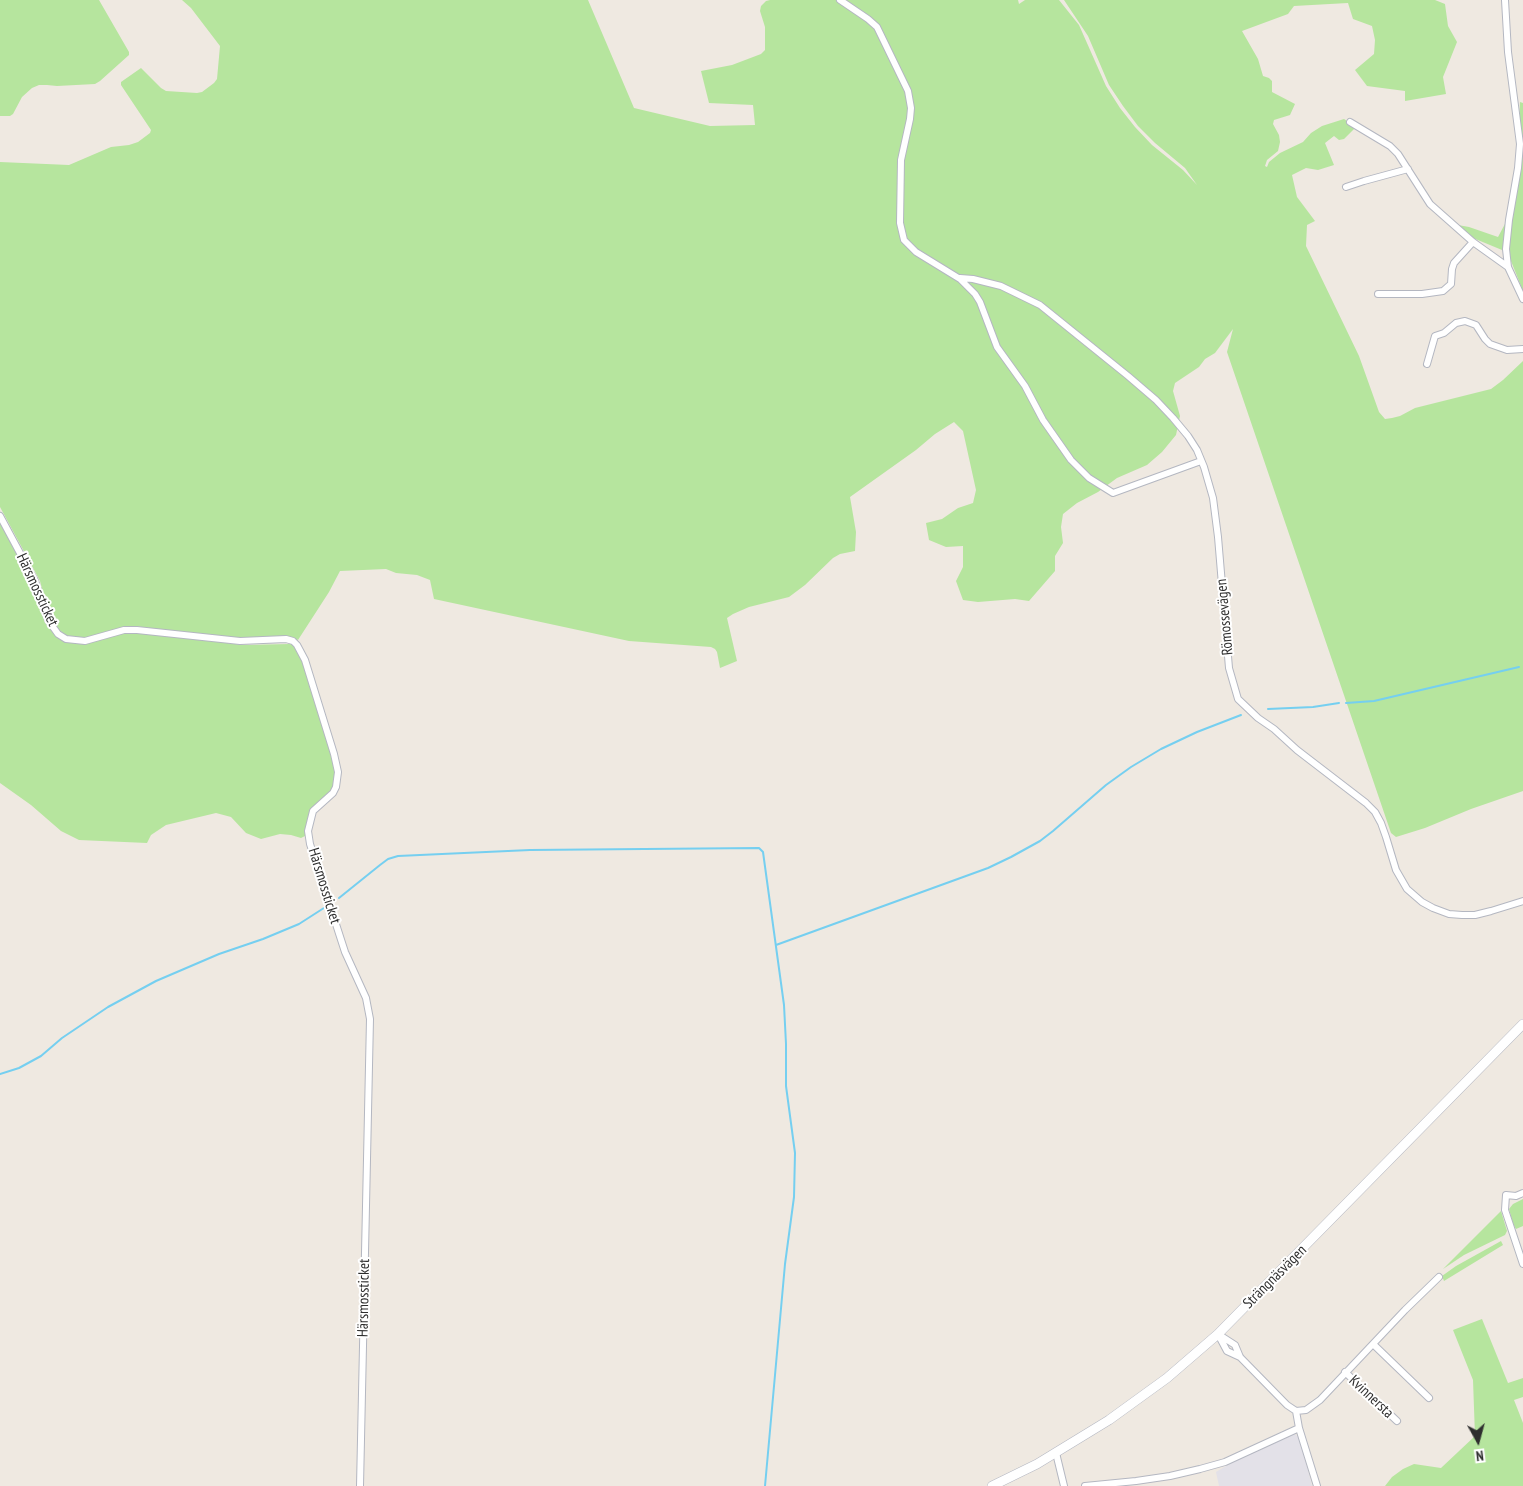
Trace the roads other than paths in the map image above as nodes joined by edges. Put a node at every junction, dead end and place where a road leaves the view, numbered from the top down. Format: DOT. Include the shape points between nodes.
graph roads {
  1 [pos="840,0"];
  2 [pos="1505,0"];
  3 [pos="1350,122"];
  4 [pos="1408,169"];
  5 [pos="1346,187"];
  6 [pos="1473,242"];
  7 [pos="1508,267"];
  8 [pos="960,278"];
  9 [pos="1378,294"];
  10 [pos="1523,299"];
  11 [pos="1523,349"];
  12 [pos="1427,364"];
  13 [pos="1201,461"];
  14 [pos="0,516"];
  15 [pos="1523,901"];
  16 [pos="1523,1024"];
  17 [pos="1523,1193"];
  18 [pos="1523,1264"];
  19 [pos="1439,1277"];
  20 [pos="1218,1334"];
  21 [pos="1373,1344"];
  22 [pos="1345,1372"];
  23 [pos="1429,1398"];
  24 [pos="1296,1412"];
  25 [pos="1397,1421"];
  26 [pos="1299,1428"];
  27 [pos="1056,1453"];
  28 [pos="360,1486"];
  29 [pos="992,1486"];
  30 [pos="1064,1486"];
  31 [pos="1085,1486"];
  32 [pos="1317,1486"];
  1 -- 8 [label="street" via="878,27 908,91 910,119 901,160 900,223 904,240 916,252"];
  2 -- 7 [label="street" via="1520,144 1506,238"];
  3 -- 4 [label="street" via="1390,146"];
  4 -- 5 [label="street"];
  4 -- 6 [label="street" via="1430,204"];
  6 -- 7 [label="street"];
  6 -- 9 [label="street" via="1454,263 1451,284 1442,291"];
  7 -- 10 [label="street"];
  8 -- 13 [label="street, Römossevägen" via="1001,286 1047,310 1156,400 1188,436"];
  8 -- 13 [label="street" via="980,302 997,347 1025,386 1043,420 1071,460 1090,478 1114,493"];
  11 -- 12 [label="street" via="1507,350 1490,344 1476,325 1465,321 1435,336"];
  13 -- 15 [label="street, Römossevägen" via="1216,517 1229,668 1238,699 1375,812 1400,878 1422,902 1462,916"];
  14 -- 28 [label="street, Härsmossticket" via="39,589 48,620 66,639 95,640 124,630 137,630 240,641 286,639 297,645 305,660 338,772 333,793 313,811 308,831 310,844 345,952 366,998 370,1019"];
  16 -- 20 [label="main road, Strängnäsvägen"];
  17 -- 18 [label="street" via="1506,1195 1505,1210"];
  19 -- 21 [label="street"];
  20 -- 24 [label="street" via="1227,1351 1240,1357"];
  20 -- 27 [label="main road, Strängnäsvägen" via="1167,1378"];
  21 -- 22 [label="street"];
  21 -- 23 [label="street"];
  22 -- 24 [label="street" via="1314,1405"];
  22 -- 25 [label="street, Kvinnersta"];
  24 -- 26 [label="street"];
  26 -- 31 [label="street" via="1225,1462 1194,1471"];
  26 -- 32 [label="street"];
  27 -- 29 [label="main road, Strängnäsvägen"];
  27 -- 30 [label="street"];
}
